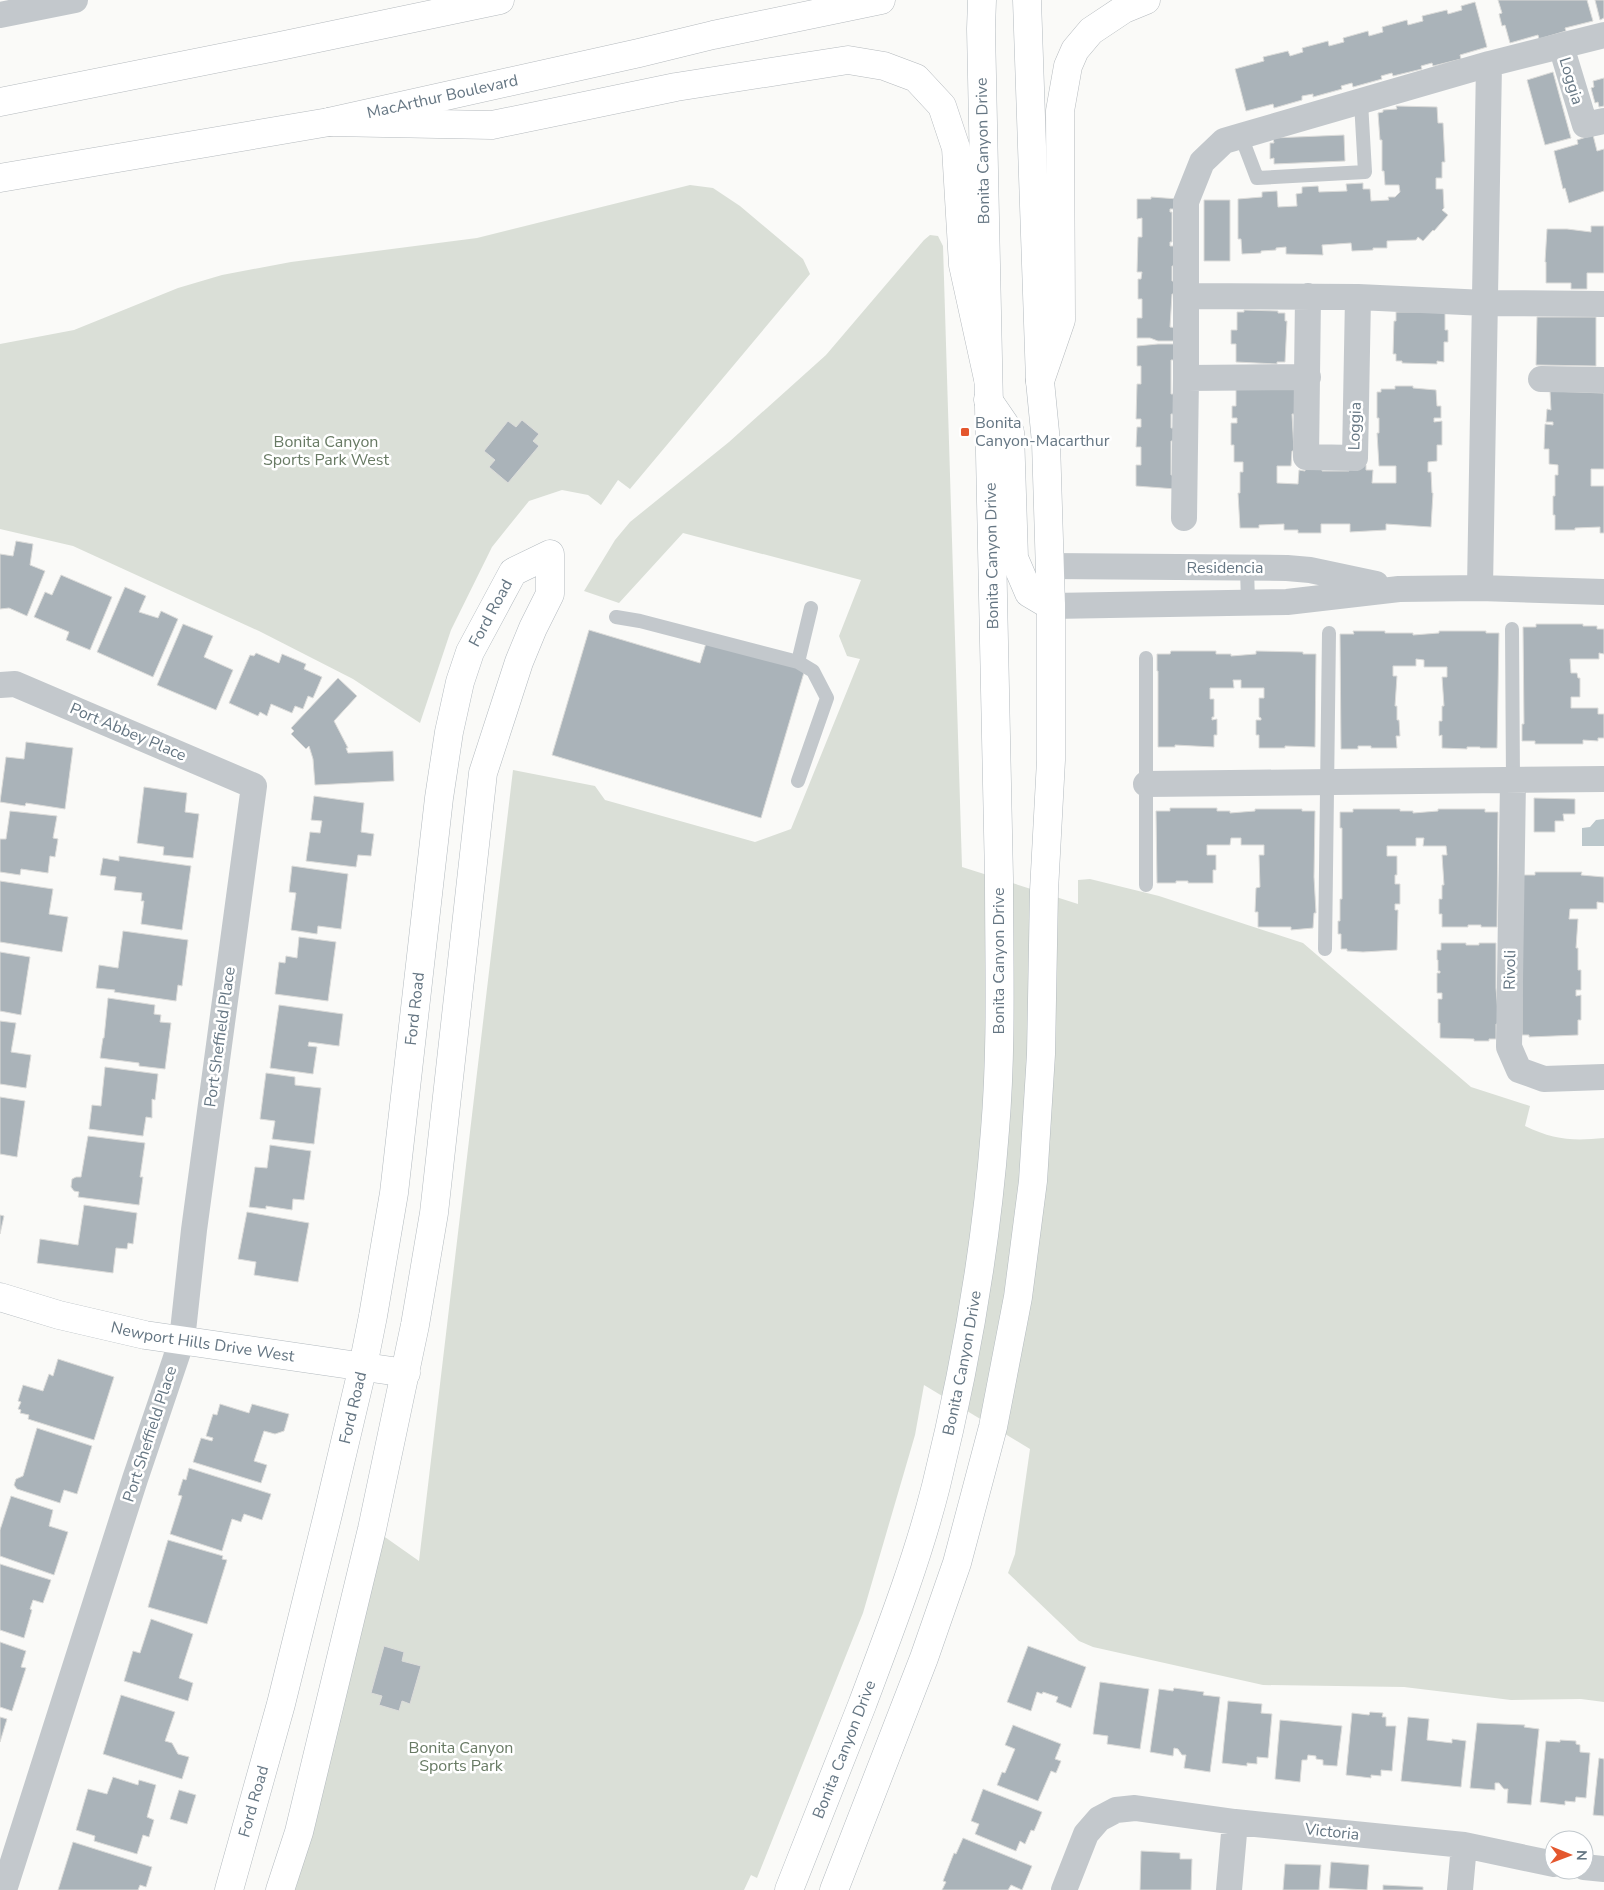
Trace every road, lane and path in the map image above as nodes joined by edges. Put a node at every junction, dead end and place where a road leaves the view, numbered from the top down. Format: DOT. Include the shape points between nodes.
graph roads {
  1 [pos="75,0"];
  2 [pos="500,0"];
  3 [pos="881,0"];
  4 [pos="982,0"];
  5 [pos="1027,0"];
  6 [pos="1146,0"];
  7 [pos="0,15"];
  8 [pos="1604,35"];
  9 [pos="1561,46"];
  10 [pos="1489,64"];
  11 [pos="0,102"];
  12 [pos="1361,102"];
  13 [pos="1604,121"];
  14 [pos="329,122"];
  15 [pos="1241,136"];
  16 [pos="0,178"];
  17 [pos="1186,296"];
  18 [pos="1308,296"];
  19 [pos="1358,297"];
  20 [pos="1485,303"];
  21 [pos="1604,304"];
  22 [pos="1308,377"];
  23 [pos="1186,378"];
  24 [pos="1540,379"];
  25 [pos="1604,380"];
  26 [pos="1040,381"];
  27 [pos="988,389"];
  28 [pos="1184,518"];
  29 [pos="1050,566"];
  30 [pos="1247,569"];
  31 [pos="1480,588"];
  32 [pos="1399,589"];
  33 [pos="1604,592"];
  34 [pos="1248,602"];
  35 [pos="1051,606"];
  36 [pos="812,608"];
  37 [pos="616,617"];
  38 [pos="1512,629"];
  39 [pos="1329,633"];
  40 [pos="1146,658"];
  41 [pos="798,662"];
  42 [pos="0,685"];
  43 [pos="1513,780"];
  44 [pos="1604,780"];
  45 [pos="798,781"];
  46 [pos="1327,782"];
  47 [pos="1146,784"];
  48 [pos="254,786"];
  49 [pos="1146,886"];
  50 [pos="1325,949"];
  51 [pos="1604,1077"];
  52 [pos="0,1297"];
  53 [pos="182,1340"];
  54 [pos="363,1366"];
  55 [pos="406,1372"];
  56 [pos="1235,1822"];
  57 [pos="1464,1845"];
  58 [pos="1544,1862"];
  59 [pos="4,1890"];
  60 [pos="229,1890"];
  61 [pos="280,1890"];
  62 [pos="789,1890"];
  63 [pos="834,1890"];
  64 [pos="1064,1890"];
  65 [pos="1228,1890"];
  66 [pos="1460,1890"];
  1 -- 7 [label="street"];
  2 -- 11 [label="main road"];
  3 -- 14 [label="main road, MacArthur Boulevard"];
  4 -- 27 [label="main road, Bonita Canyon Drive"];
  5 -- 26 [label="main road"];
  6 -- 26 [label="main road" via="1124,9 1091,31 1075,50 1068,66 1060,111 1061,320"];
  8 -- 9 [label="street, Loggia"];
  9 -- 10 [label="street, Loggia"];
  9 -- 13 [label="street, Loggia" via="1585,126"];
  10 -- 12 [label="street, Loggia"];
  10 -- 20 [label="street"];
  12 -- 15 [label="street, Loggia"];
  12 -- 15 [label="lane" via="1365,172 1256,178"];
  14 -- 16 [label="main road, MacArthur Boulevard"];
  14 -- 27 [label="main road" via="492,125 676,87 848,60 884,66 916,78 942,106 956,148 963,265"];
  15 -- 17 [label="street, Loggia" via="1224,141 1202,162 1186,202"];
  17 -- 18 [label="street"];
  17 -- 23 [label="street, Loggia"];
  18 -- 19 [label="street"];
  18 -- 22 [label="street, Loggia"];
  19 -- 20 [label="street"];
  19 -- 22 [label="street, Loggia" via="1355,458 1306,456"];
  20 -- 21 [label="street"];
  20 -- 31 [label="street"];
  22 -- 23 [label="street"];
  23 -- 28 [label="street, Loggia"];
  24 -- 25 [label="street"];
  26 -- 29 [label="main road" via="1046,442"];
  27 -- 35 [label="main road" via="1010,432 1014,558 1029,593"];
  27 -- 62 [label="main road, Bonita Canyon Drive" via="1000,1017 995,1128 984,1238 954,1406 935,1489 900,1606"];
  29 -- 30 [label="street, Residencia"];
  29 -- 35 [label="main road"];
  30 -- 32 [label="street, Residencia" via="1310,570"];
  30 -- 34 [label="lane"];
  31 -- 32 [label="street, Residencia"];
  31 -- 33 [label="street, Residencia"];
  32 -- 34 [label="street, Residencia" via="1287,602"];
  34 -- 35 [label="street, Residencia"];
  35 -- 63 [label="main road" via="1051,760 1044,890 1041,1054 1033,1181 1018,1297 993,1427 956,1563 927,1650"];
  36 -- 41 [label="lane"];
  37 -- 41 [label="lane"];
  38 -- 43 [label="lane"];
  39 -- 46 [label="lane"];
  40 -- 47 [label="lane"];
  41 -- 45 [label="lane" via="813,671 827,698"];
  42 -- 48 [label="street, Port Abbey Place" via="15,684"];
  43 -- 44 [label="street"];
  43 -- 46 [label="street"];
  43 -- 51 [label="street, Rivoli" via="1508,1047 1519,1070 1544,1079"];
  46 -- 47 [label="street"];
  46 -- 50 [label="lane"];
  47 -- 49 [label="lane"];
  48 -- 53 [label="street, Port Sheffield Place"];
  52 -- 53 [label="main road, Newport Hills Drive West" via="59,1315"];
  53 -- 54 [label="main road, Newport Hills Drive West"];
  53 -- 59 [label="street, Port Sheffield Place"];
  54 -- 55 [label="main road, Newport Hills Drive West"];
  54 -- 55 [label="main road, Ford Road" via="394,1193 439,798 460,682 470,652 513,572 550,554 550,594 519,662 483,773 434,1213"];
  54 -- 60 [label="main road, Ford Road" via="281,1704"];
  55 -- 61 [label="main road, Ford Road" via="299,1832"];
  56 -- 57 [label="street, Victoria"];
  56 -- 64 [label="street, Victoria" via="1136,1808 1110,1812 1086,1834"];
  56 -- 65 [label="street"];
  57 -- 58 [label="street, Victoria"];
  57 -- 66 [label="street"];
}
